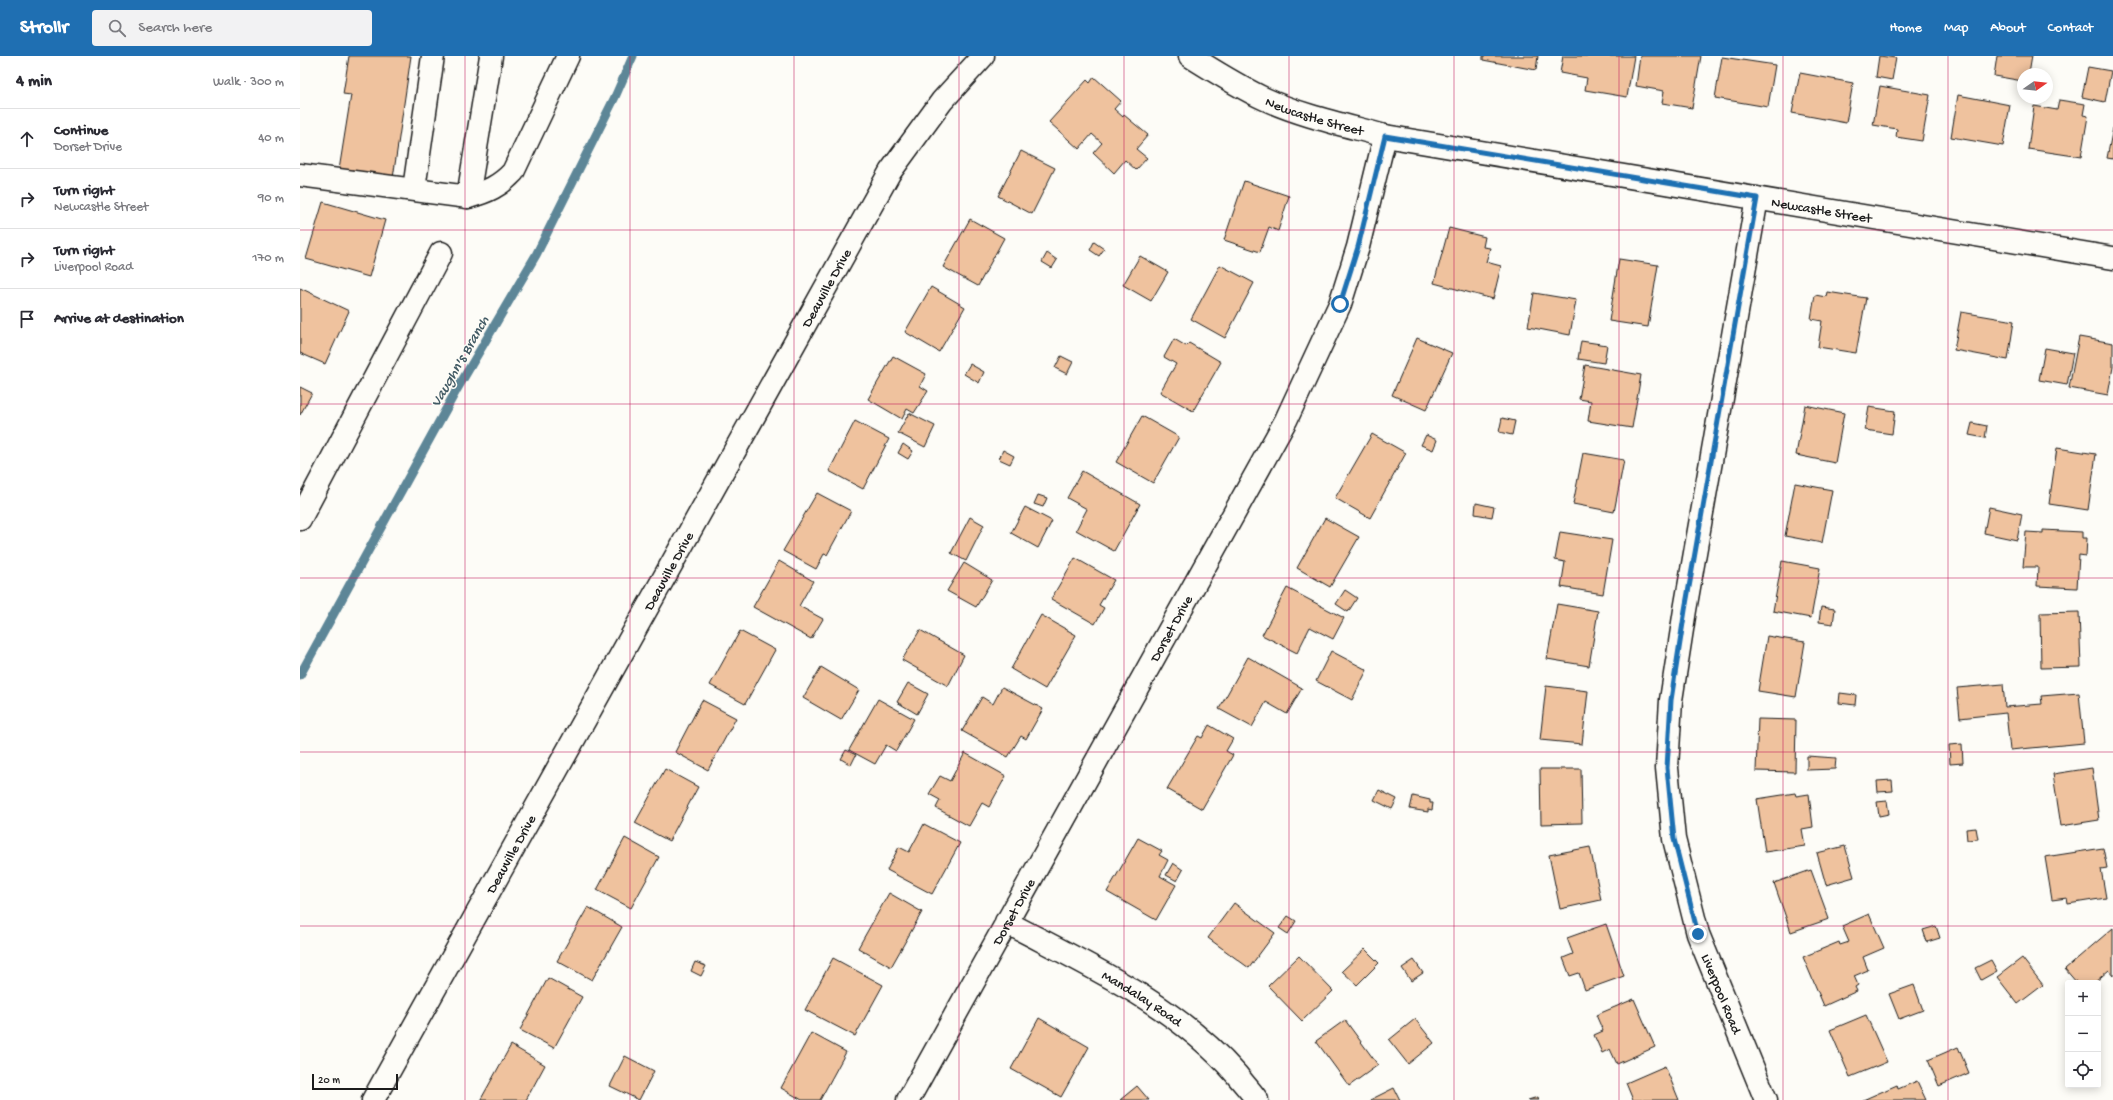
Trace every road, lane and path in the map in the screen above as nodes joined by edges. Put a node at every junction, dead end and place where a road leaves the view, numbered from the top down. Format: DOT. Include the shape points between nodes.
graph roads {
  1 [pos="434,56"];
  2 [pos="491,56"];
  3 [pos="568,56"];
  4 [pos="983,56"];
  5 [pos="1190,56"];
  6 [pos="1385,136"];
  7 [pos="300,175"];
  8 [pos="414,189"];
  9 [pos="468,197"];
  10 [pos="1757,198"];
  11 [pos="441,253"];
  12 [pos="2113,258"];
  13 [pos="300,520"];
  14 [pos="1006,922"];
  15 [pos="373,1100"];
  16 [pos="908,1100"];
  17 [pos="1257,1100"];
  18 [pos="1766,1100"];
  1 -- 8 [label="street"];
  2 -- 9 [label="street"];
  3 -- 9 [label="street" via="513,172 501,184"];
  4 -- 15 [label="street, Deauville Drive" via="942,101 890,172"];
  5 -- 6 [label="street, Newcastle Street" via="1266,99 1309,115"];
  6 -- 10 [label="street, Newcastle Street"];
  6 -- 14 [label="street, Dorset Drive" via="1358,247 1340,304 1286,420"];
  7 -- 8 [label="street"];
  8 -- 9 [label="street"];
  10 -- 12 [label="street, Newcastle Street"];
  10 -- 18 [label="street, Liverpool Road" via="1685,610 1671,700 1667,768 1674,839 1698,934"];
  11 -- 13 [label="street"];
  14 -- 16 [label="street, Dorset Drive"];
  14 -- 17 [label="street, Mandalay Road" via="1131,988 1180,1021 1220,1056"];
}
